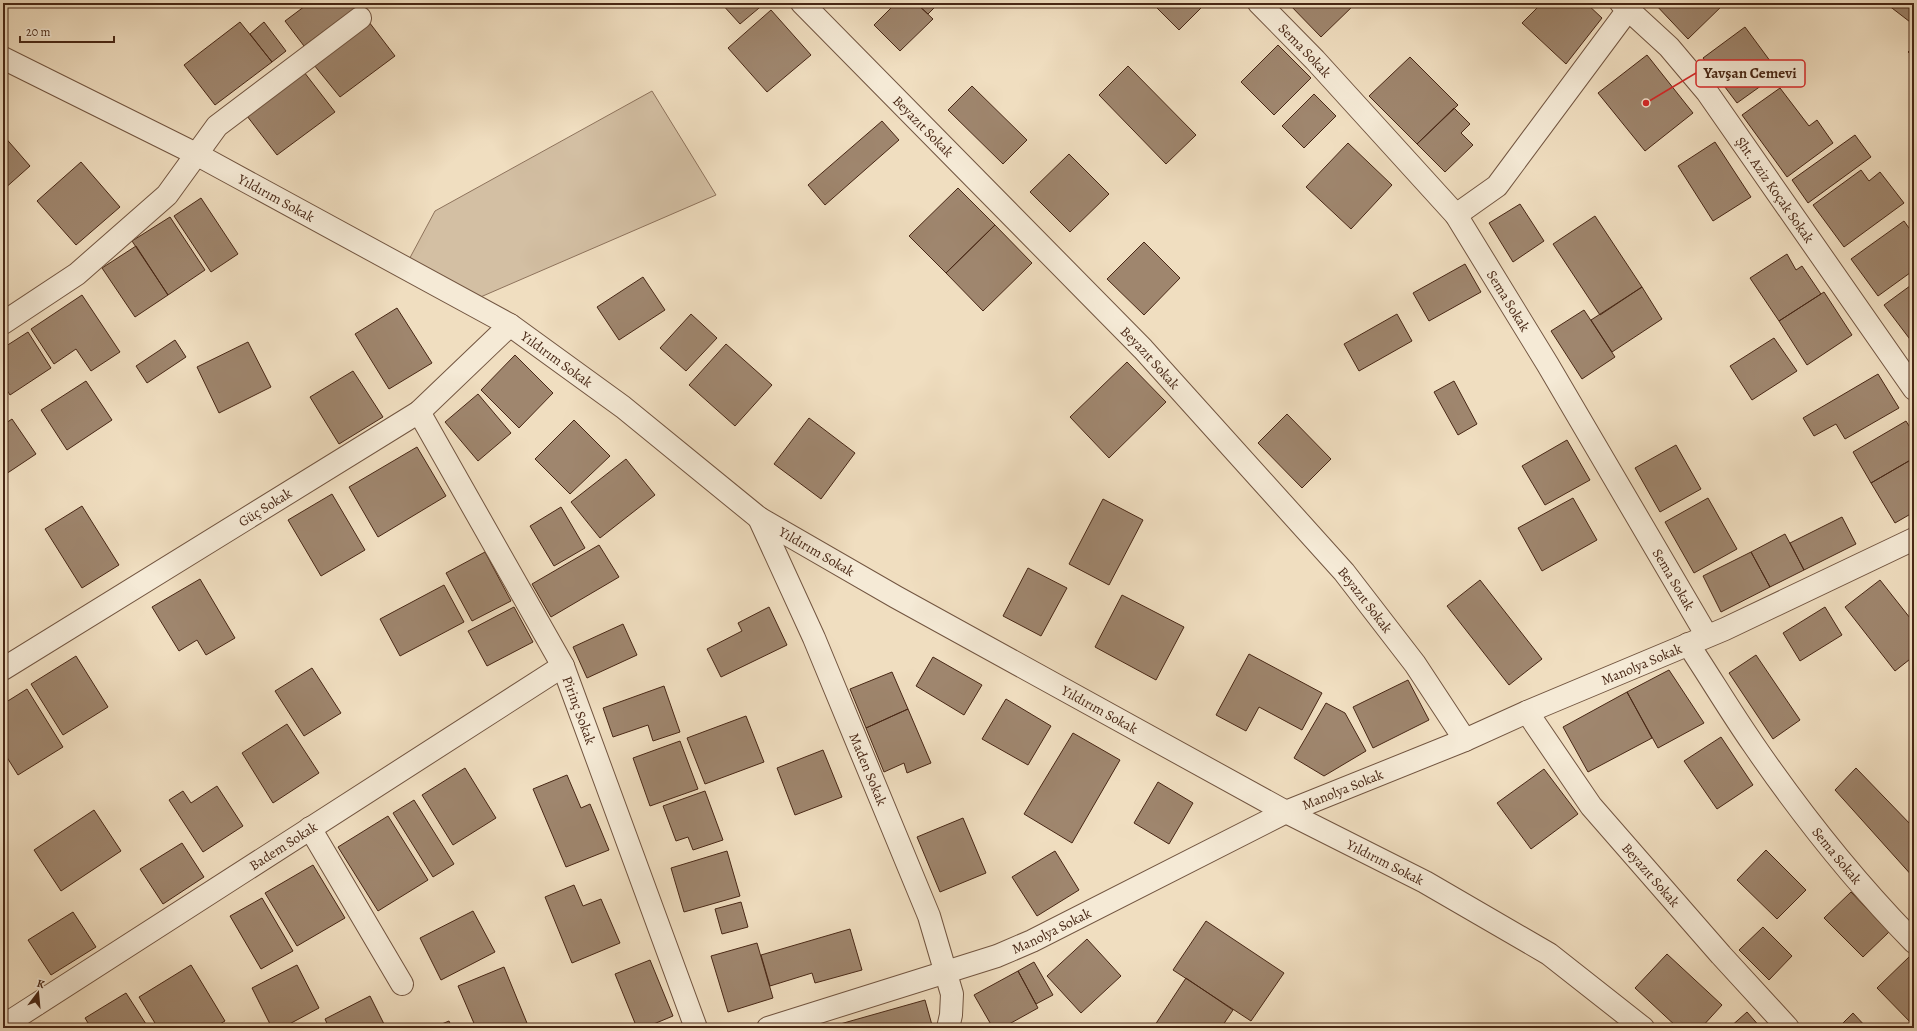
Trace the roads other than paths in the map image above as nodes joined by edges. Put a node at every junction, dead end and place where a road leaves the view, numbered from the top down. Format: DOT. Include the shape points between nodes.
graph roads {
  1 [pos="802,3"];
  2 [pos="1260,3"];
  3 [pos="1628,5"];
  4 [pos="360,18"];
  5 [pos="3,58"];
  6 [pos="196,154"];
  7 [pos="1456,214"];
  8 [pos="3,323"];
  9 [pos="510,325"];
  10 [pos="1914,389"];
  11 [pos="419,412"];
  12 [pos="759,518"];
  13 [pos="1914,539"];
  14 [pos="1698,640"];
  15 [pos="563,666"];
  16 [pos="3,669"];
  17 [pos="1526,712"];
  18 [pos="1465,740"];
  19 [pos="1286,812"];
  20 [pos="310,828"];
  21 [pos="1914,942"];
  22 [pos="947,973"];
  23 [pos="402,984"];
  24 [pos="3,1026"];
  25 [pos="696,1028"];
  26 [pos="768,1028"];
  27 [pos="948,1028"];
  28 [pos="1643,1028"];
  29 [pos="1788,1028"];
  1 -- 18 [label="street, Beyazıt Sokak" via="1143,349 1339,566 1415,664"];
  2 -- 7 [label="street, Sema Sokak"];
  3 -- 7 [label="street" via="1497,186"];
  3 -- 10 [label="street, Şht. Aziz Koçak Sokak" via="1669,47 1707,92"];
  4 -- 6 [label="street" via="217,126"];
  5 -- 6 [label="street, Yıldırım Sokak"];
  6 -- 8 [label="street" via="166,195 77,274"];
  6 -- 9 [label="street, Yıldırım Sokak"];
  7 -- 14 [label="street, Sema Sokak" via="1548,365"];
  9 -- 11 [label="street, Güç Sokak"];
  9 -- 12 [label="street, Yıldırım Sokak" via="623,407"];
  11 -- 15 [label="street, Pirinç Sokak"];
  11 -- 16 [label="street, Güç Sokak"];
  12 -- 19 [label="street, Yıldırım Sokak" via="896,597"];
  12 -- 22 [label="street, Maden Sokak" via="814,638 928,916"];
  13 -- 14 [label="street, Manolya Sokak"];
  14 -- 17 [label="street, Manolya Sokak"];
  14 -- 21 [label="street, Sema Sokak" via="1752,744 1816,829"];
  15 -- 20 [label="street, Badem Sokak"];
  15 -- 25 [label="street, Pirinç Sokak"];
  17 -- 18 [label="street, Manolya Sokak"];
  17 -- 29 [label="street, Beyazıt Sokak" via="1591,806"];
  18 -- 19 [label="street, Manolya Sokak"];
  19 -- 22 [label="street, Manolya Sokak" via="1032,941"];
  19 -- 28 [label="street, Yıldırım Sokak" via="1426,882 1549,954"];
  20 -- 23 [label="street"];
  20 -- 24 [label="street, Badem Sokak"];
  22 -- 26 [label="street, Manolya Sokak"];
  22 -- 27 [label="street, Maden Sokak" via="952,994"];
}
